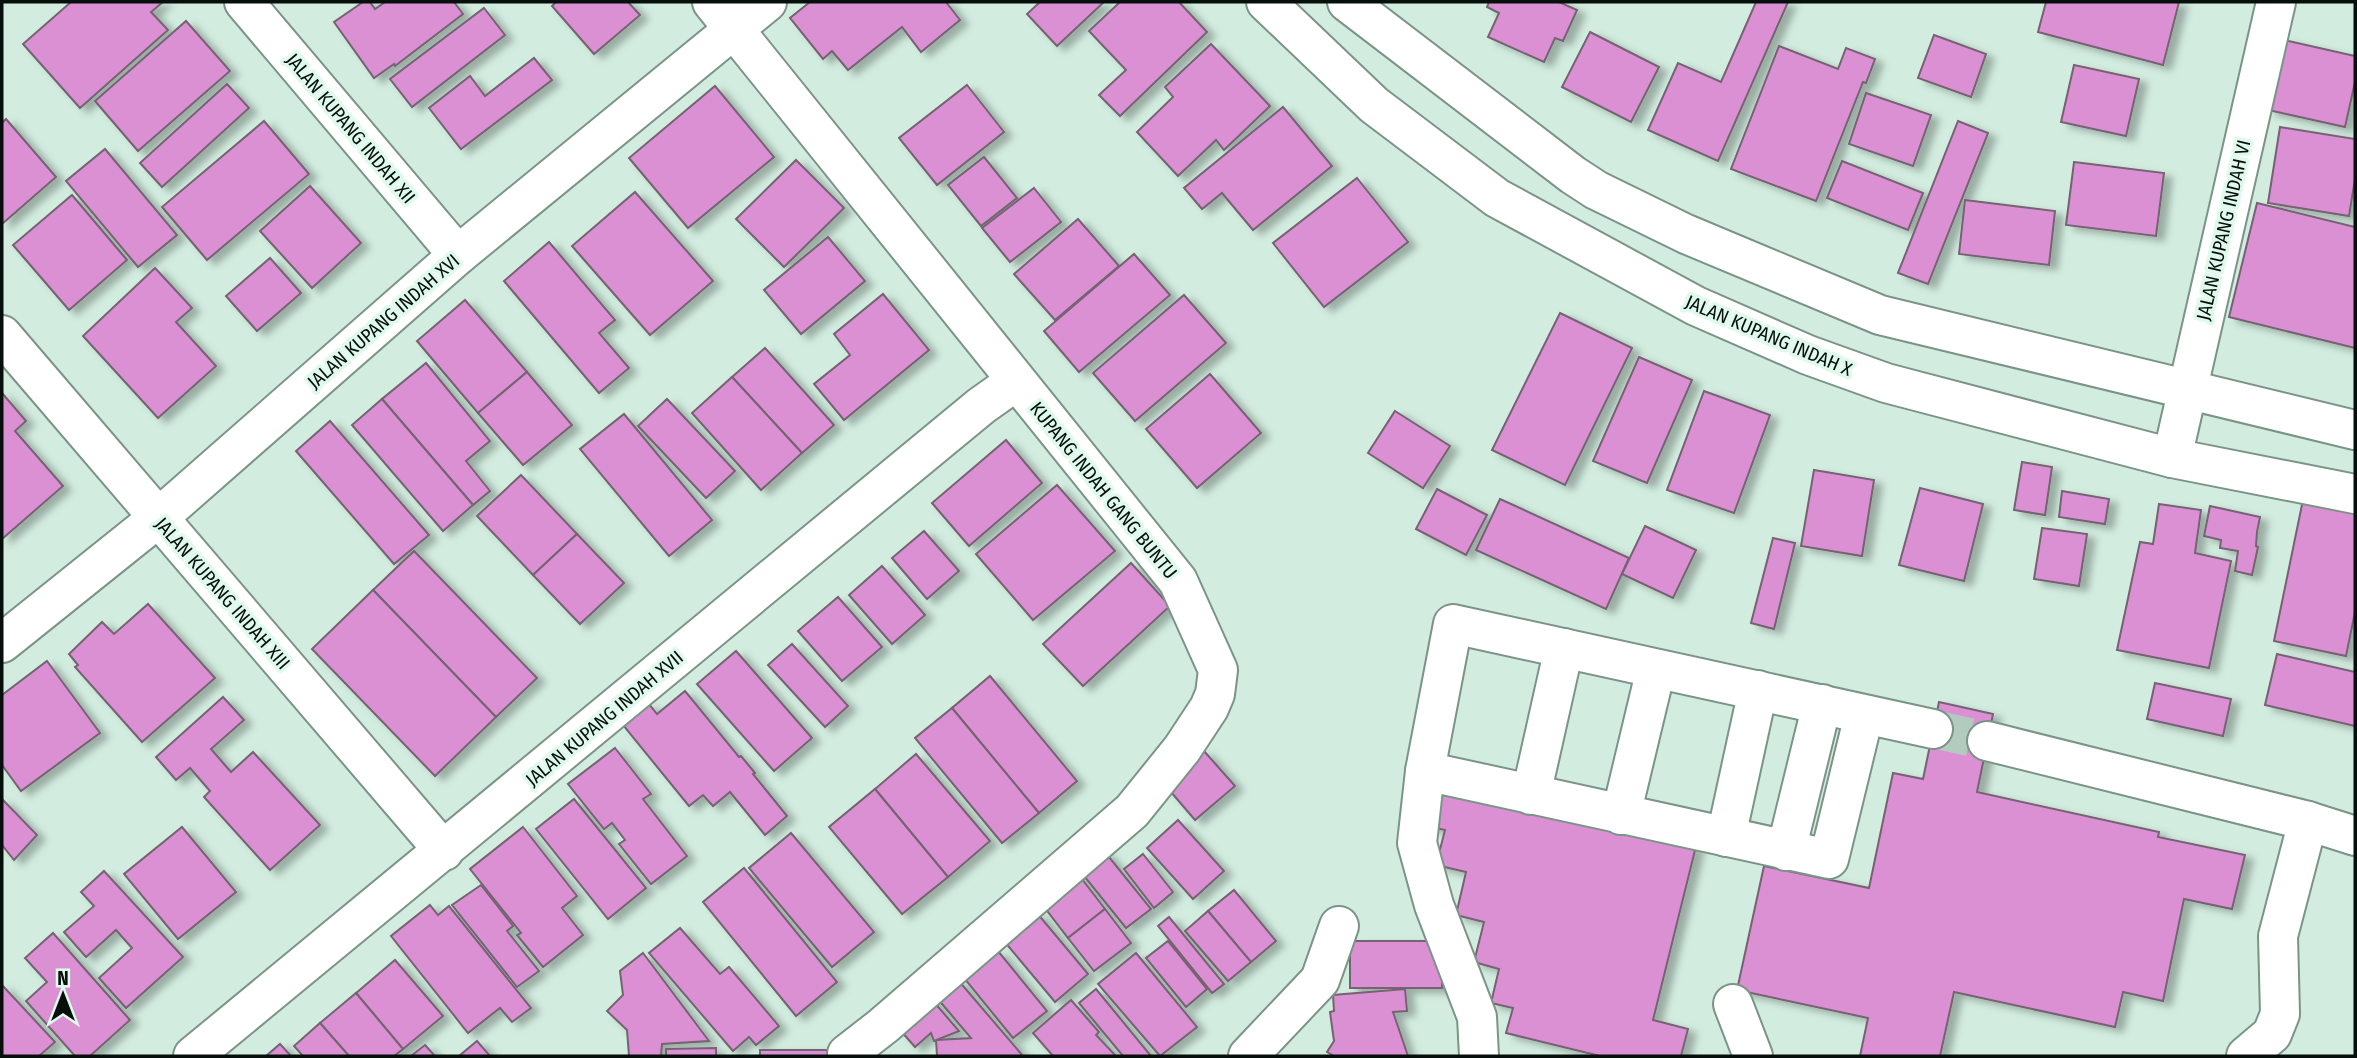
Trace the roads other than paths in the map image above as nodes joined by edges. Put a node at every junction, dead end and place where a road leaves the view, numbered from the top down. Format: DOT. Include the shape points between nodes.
graph roads {
  1 [pos="244,2"];
  2 [pos="767,2"];
  3 [pos="1266,2"];
  4 [pos="1347,2"];
  5 [pos="2276,2"];
  6 [pos="723,16"];
  7 [pos="1573,175"];
  8 [pos="1536,220"];
  9 [pos="458,255"];
  10 [pos="2,335"];
  11 [pos="1016,381"];
  12 [pos="2186,391"];
  13 [pos="2355,430"];
  14 [pos="2172,458"];
  15 [pos="2355,494"];
  16 [pos="158,518"];
  17 [pos="2,643"];
  18 [pos="1564,648"];
  19 [pos="1656,669"];
  20 [pos="1758,690"];
  21 [pos="1822,704"];
  22 [pos="1864,715"];
  23 [pos="1933,729"];
  24 [pos="1987,741"];
  25 [pos="1425,771"];
  26 [pos="1531,795"];
  27 [pos="1622,815"];
  28 [pos="2308,821"];
  29 [pos="2355,836"];
  30 [pos="1726,837"];
  31 [pos="444,851"];
  32 [pos="1786,851"];
  33 [pos="1339,926"];
  34 [pos="1733,1004"];
  35 [pos="847,1054"];
  36 [pos="193,1056"];
  37 [pos="1248,1056"];
  38 [pos="1479,1056"];
  39 [pos="1753,1056"];
  40 [pos="2246,1056"];
  1 -- 9 [label="street, JALAN KUPANG INDAH XII"];
  2 -- 6 [label="street, JALAN KUPANG INDAH XVI"];
  3 -- 8 [label="street, JALAN KUPANG INDAH X" via="1374,105 1497,198"];
  4 -- 7 [label="street"];
  5 -- 12 [label="street, JALAN KUPANG INDAH VI"];
  6 -- 9 [label="street, JALAN KUPANG INDAH XVI"];
  6 -- 11 [label="street, KUPANG INDAH GANG BUNTU"];
  7 -- 8 [label="street"];
  7 -- 12 [label="street" via="1686,234 1880,315"];
  8 -- 14 [label="street, JALAN KUPANG INDAH X" via="1696,306 1808,355 1886,383"];
  9 -- 16 [label="street, JALAN KUPANG INDAH XVI"];
  10 -- 16 [label="street, JALAN KUPANG INDAH XIII"];
  11 -- 31 [label="street, JALAN KUPANG INDAH XVII"];
  11 -- 35 [label="street, KUPANG INDAH GANG BUNTU" via="1169,570 1218,670 1215,694 1182,750 1132,811"];
  12 -- 13 [label="street"];
  12 -- 14 [label="street, JALAN KUPANG INDAH VI"];
  14 -- 15 [label="street, JALAN KUPANG INDAH X"];
  16 -- 17 [label="street, JALAN KUPANG INDAH XVI"];
  16 -- 31 [label="street, JALAN KUPANG INDAH XIII"];
  18 -- 19 [label="street"];
  18 -- 25 [label="street" via="1453,624"];
  18 -- 26 [label="street"];
  19 -- 20 [label="street"];
  19 -- 27 [label="street"];
  20 -- 21 [label="street"];
  20 -- 30 [label="street"];
  21 -- 22 [label="street"];
  21 -- 32 [label="street"];
  22 -- 23 [label="street"];
  22 -- 32 [label="street" via="1829,859"];
  24 -- 28 [label="street"];
  25 -- 26 [label="street"];
  25 -- 38 [label="street" via="1417,843 1434,905 1477,1017"];
  26 -- 27 [label="street"];
  27 -- 30 [label="street"];
  28 -- 29 [label="street"];
  28 -- 40 [label="street" via="2278,936 2280,1014 2272,1034"];
  30 -- 32 [label="street"];
  31 -- 36 [label="street, JALAN KUPANG INDAH XVII"];
  33 -- 37 [label="street" via="1320,980"];
  34 -- 39 [label="street"];
}
